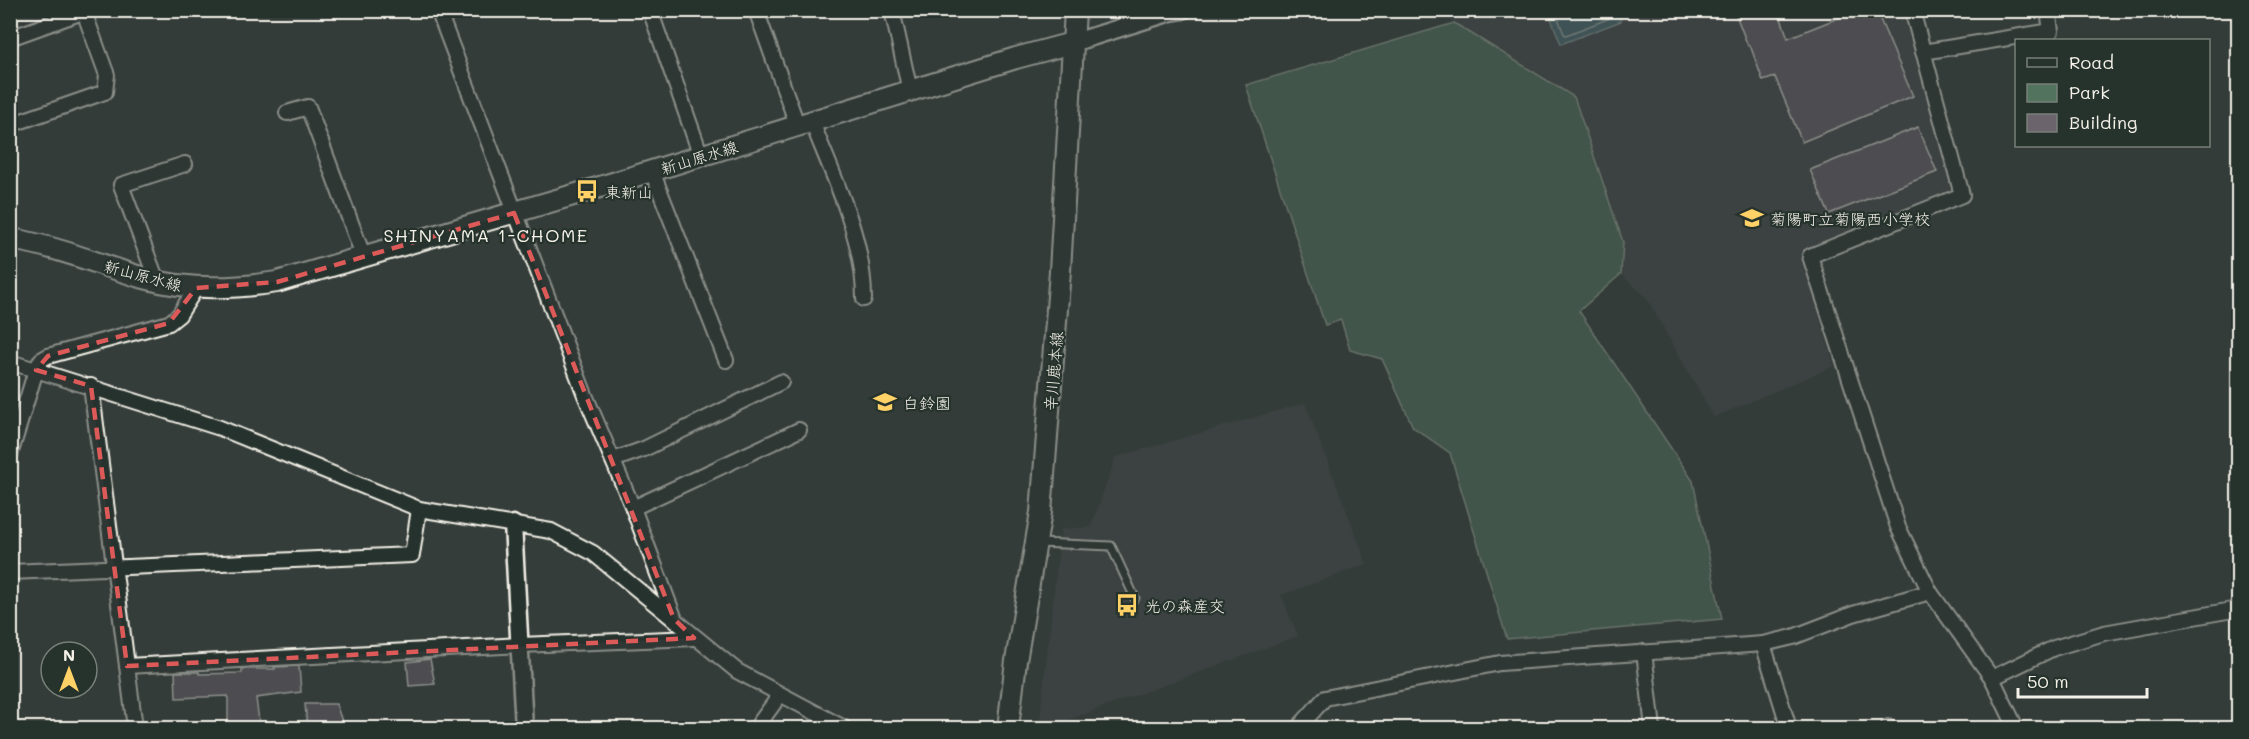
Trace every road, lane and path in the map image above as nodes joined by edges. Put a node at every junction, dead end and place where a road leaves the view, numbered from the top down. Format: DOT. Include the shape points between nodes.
graph roads {
  1 [pos="438,10"];
  2 [pos="650,10"];
  3 [pos="756,10"];
  4 [pos="892,10"];
  5 [pos="1075,10"];
  6 [pos="1183,10"];
  7 [pos="1912,10"];
  8 [pos="2048,10"];
  9 [pos="86,11"];
  10 [pos="10,38"];
  11 [pos="1072,43"];
  12 [pos="1923,52"];
  13 [pos="910,91"];
  14 [pos="286,112"];
  15 [pos="805,124"];
  16 [pos="10,125"];
  17 [pos="701,156"];
  18 [pos="185,164"];
  19 [pos="652,171"];
  20 [pos="514,213"];
  21 [pos="10,239"];
  22 [pos="364,258"];
  23 [pos="157,281"];
  24 [pos="196,288"];
  25 [pos="864,299"];
  26 [pos="726,360"];
  27 [pos="10,362"];
  28 [pos="36,370"];
  29 [pos="781,382"];
  30 [pos="91,386"];
  31 [pos="799,430"];
  32 [pos="10,455"];
  33 [pos="613,460"];
  34 [pos="633,508"];
  35 [pos="419,509"];
  36 [pos="513,524"];
  37 [pos="1036,543"];
  38 [pos="114,569"];
  39 [pos="10,573"];
  40 [pos="1930,592"];
  41 [pos="1135,598"];
  42 [pos="2238,609"];
  43 [pos="675,620"];
  44 [pos="694,638"];
  45 [pos="1762,644"];
  46 [pos="520,645"];
  47 [pos="1644,652"];
  48 [pos="127,666"];
  49 [pos="1992,678"];
  50 [pos="780,695"];
  51 [pos="135,729"];
  52 [pos="525,729"];
  53 [pos="756,729"];
  54 [pos="844,729"];
  55 [pos="1008,729"];
  56 [pos="1298,729"];
  57 [pos="1653,729"];
  58 [pos="1789,729"];
  59 [pos="2016,729"];
  1 -- 20 [label="street"];
  2 -- 17 [label="street"];
  3 -- 15 [label="street"];
  4 -- 13 [label="street"];
  5 -- 11 [label="main road, 辛川鹿本線"];
  6 -- 11 [label="street"];
  7 -- 12 [label="street"];
  8 -- 12 [label="street" via="2051,32"];
  9 -- 10 [label="street"];
  9 -- 16 [label="street" via="106,75 105,92"];
  11 -- 13 [label="main road, 新山原水線"];
  11 -- 37 [label="main road, 辛川鹿本線" via="1060,271"];
  12 -- 40 [label="street" via="1962,195 1810,256 1898,527"];
  13 -- 15 [label="main road, 新山原水線"];
  14 -- 22 [label="street" via="308,107"];
  15 -- 17 [label="main road, 新山原水線"];
  15 -- 25 [label="street" via="854,229 864,275"];
  17 -- 19 [label="main road, 新山原水線"];
  18 -- 23 [label="street" via="121,185"];
  19 -- 20 [label="main road, 新山原水線"];
  19 -- 26 [label="street"];
  20 -- 22 [label="main road, 新山原水線"];
  20 -- 33 [label="street"];
  21 -- 23 [label="main road, 新山原水線" via="32,242"];
  22 -- 24 [label="main road, 新山原水線" via="277,282 243,288"];
  23 -- 24 [label="main road, 新山原水線"];
  24 -- 28 [label="street" via="179,315 169,323 48,356"];
  27 -- 28 [label="street"];
  28 -- 30 [label="street"];
  28 -- 32 [label="street"];
  29 -- 33 [label="street" via="644,449"];
  30 -- 35 [label="street" via="220,428"];
  30 -- 38 [label="street"];
  31 -- 34 [label="street"];
  33 -- 34 [label="street"];
  34 -- 43 [label="street"];
  35 -- 36 [label="street"];
  35 -- 38 [label="street" via="412,555"];
  36 -- 43 [label="street" via="551,531 593,553"];
  36 -- 46 [label="street"];
  37 -- 41 [label="lane" via="1111,546"];
  37 -- 55 [label="main road, 辛川鹿本線"];
  38 -- 39 [label="street"];
  38 -- 48 [label="street"];
  40 -- 45 [label="street" via="1853,614 1793,638"];
  40 -- 49 [label="street"];
  42 -- 49 [label="street" via="2104,633 2054,648"];
  43 -- 44 [label="street"];
  44 -- 46 [label="street"];
  44 -- 50 [label="street" via="736,671"];
  45 -- 47 [label="street"];
  45 -- 58 [label="street"];
  46 -- 48 [label="street"];
  46 -- 52 [label="street"];
  47 -- 56 [label="street" via="1500,663 1325,698"];
  47 -- 57 [label="street"];
  48 -- 51 [label="street"];
  49 -- 59 [label="street"];
  50 -- 53 [label="street"];
  50 -- 54 [label="street"];
}
